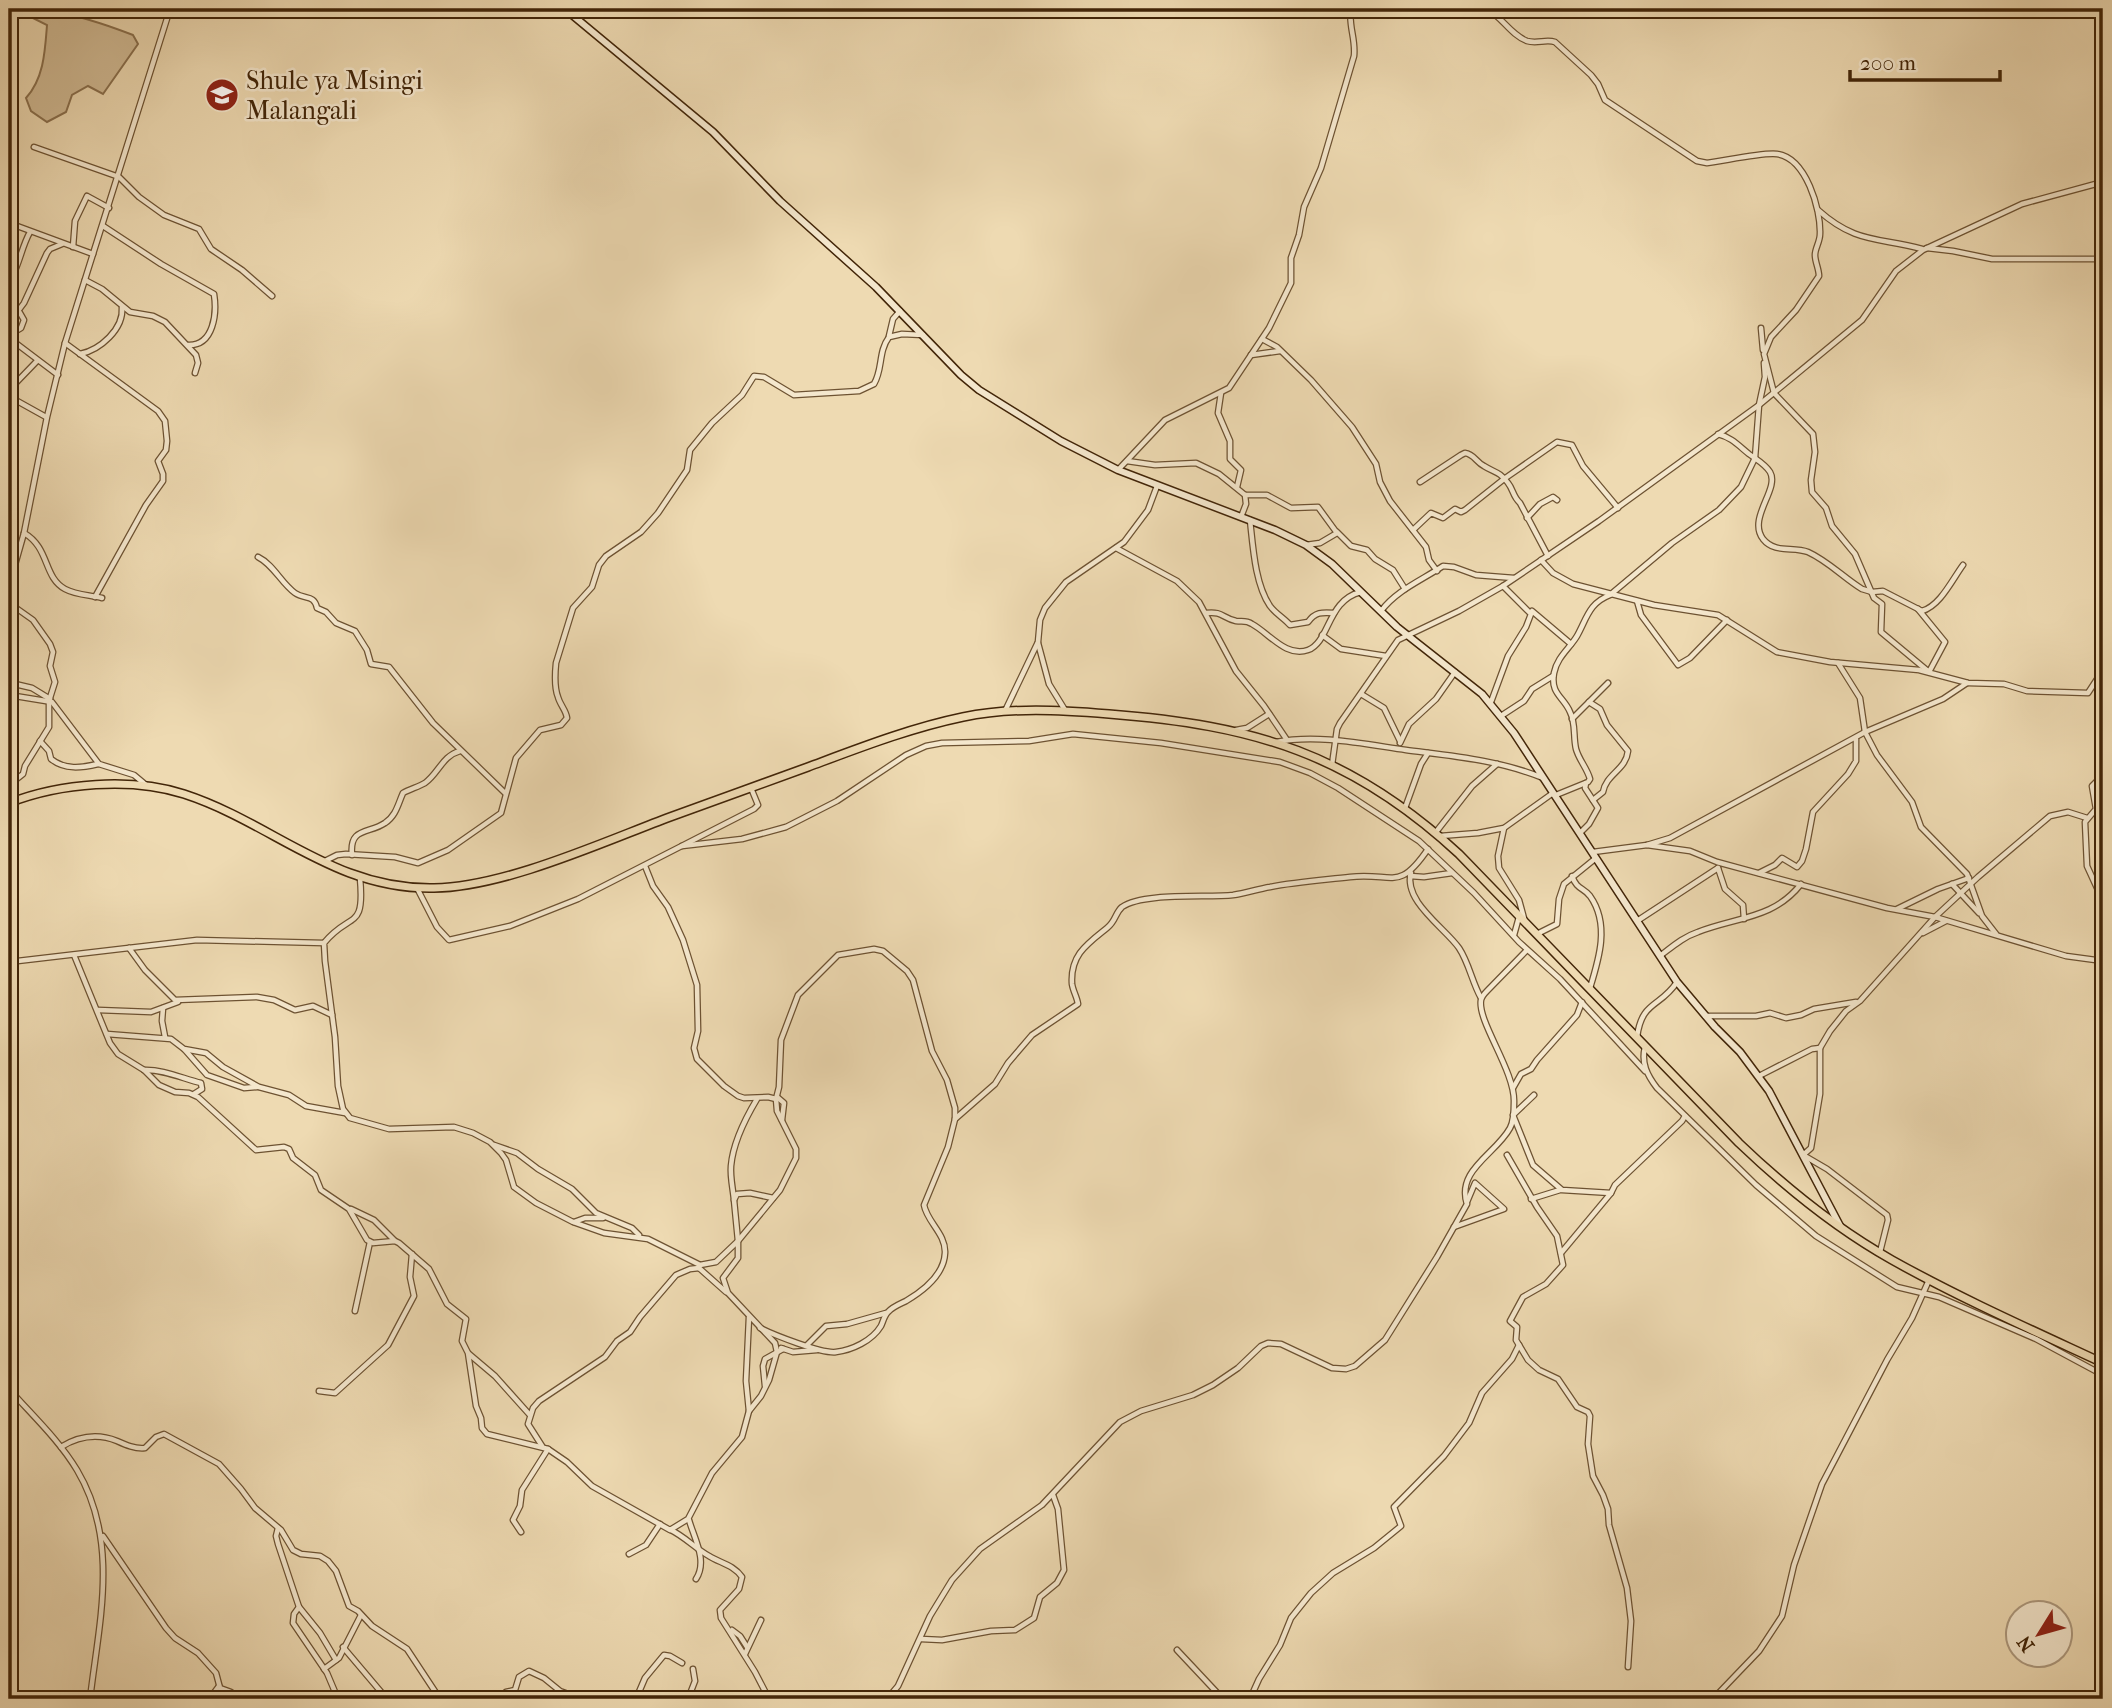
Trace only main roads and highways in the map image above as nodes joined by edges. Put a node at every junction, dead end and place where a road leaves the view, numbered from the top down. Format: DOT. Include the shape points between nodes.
graph roads {
  1 [pos="9,803"];
  2 [pos="2103,1363"];
  1 -- 2 [label="main road" via="79,788 149,787 200,801 360,878 401,887 437,888 551,861 898,735 959,718 1005,711 1065,710 1235,730 1276,742 1364,781 1438,834 1739,1143 1840,1227 1929,1280"];
}
